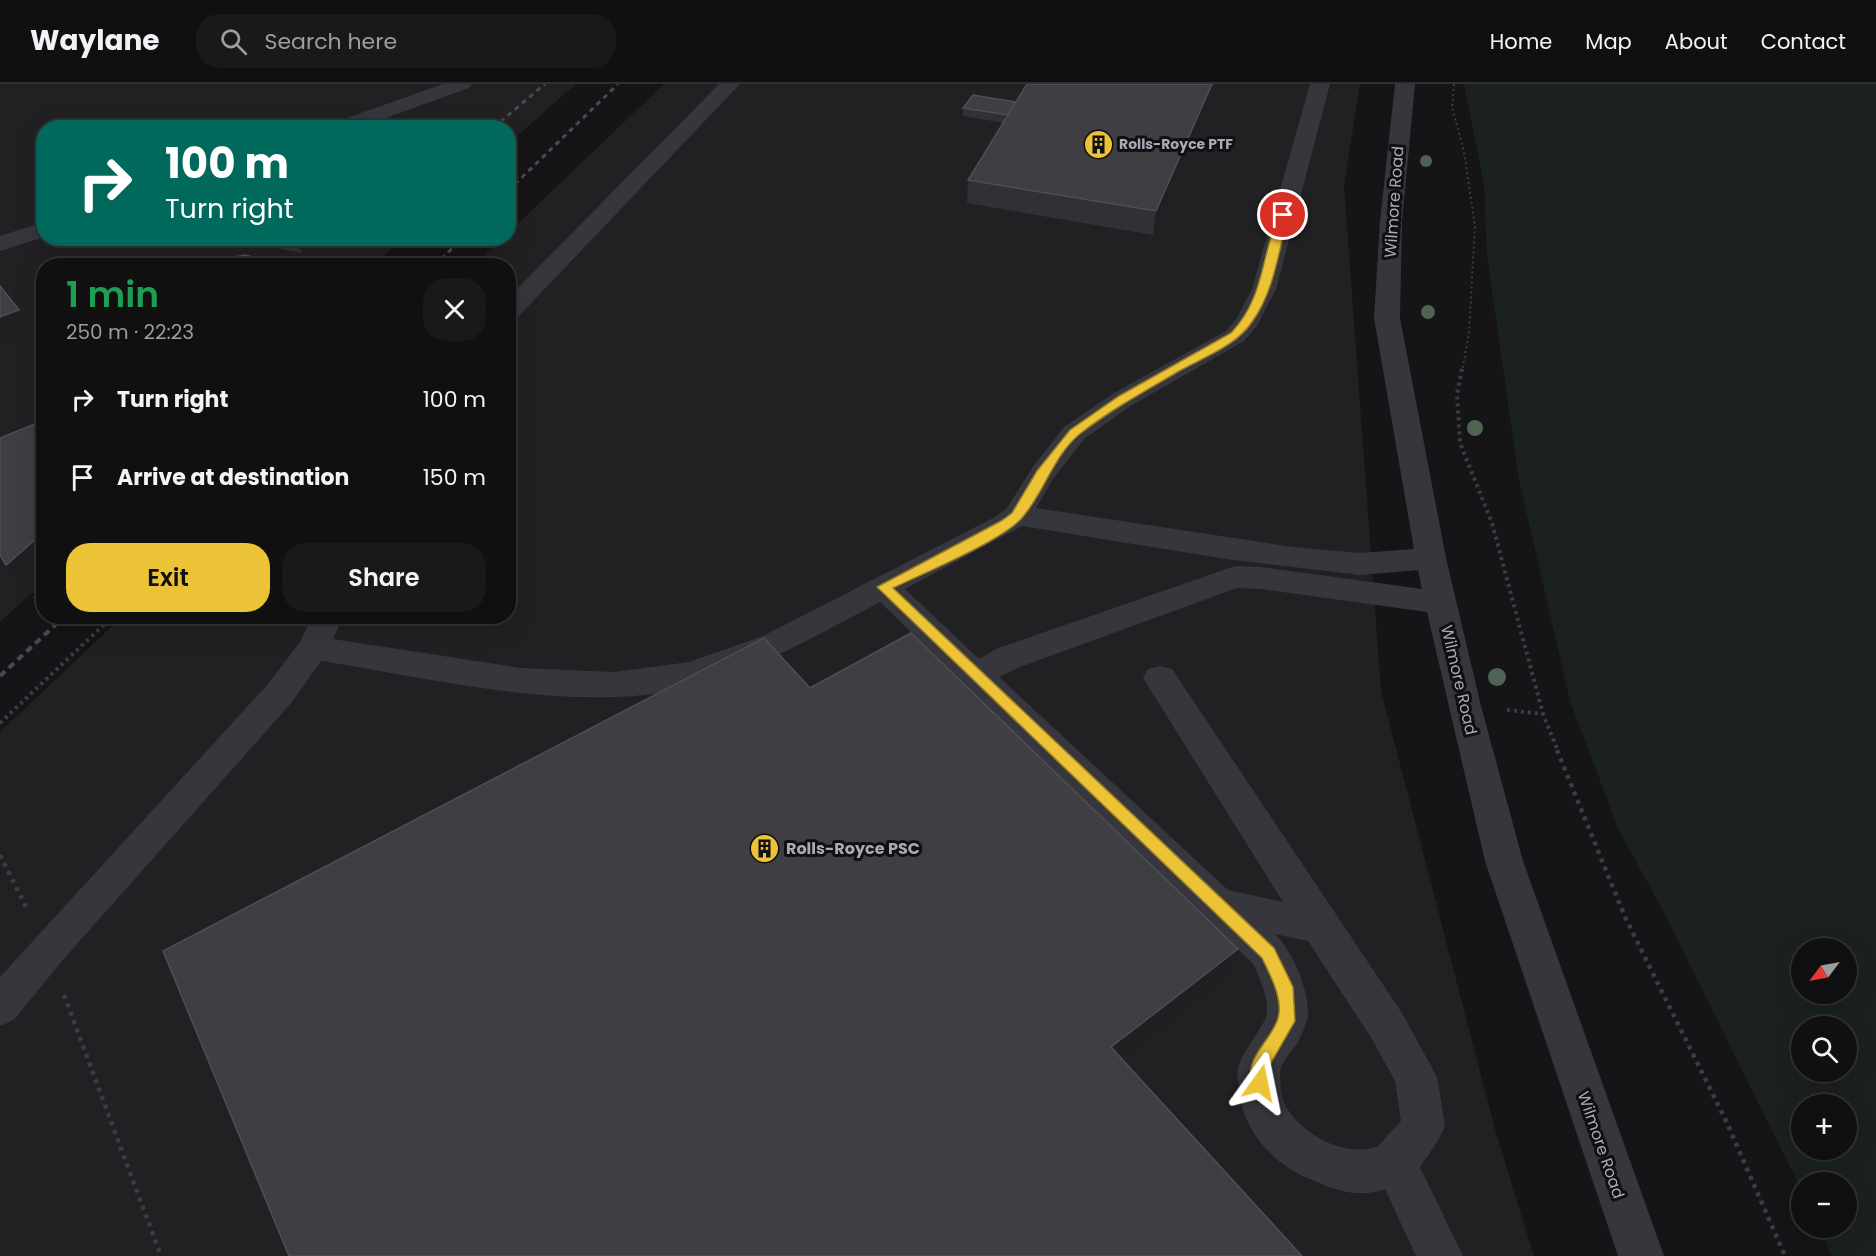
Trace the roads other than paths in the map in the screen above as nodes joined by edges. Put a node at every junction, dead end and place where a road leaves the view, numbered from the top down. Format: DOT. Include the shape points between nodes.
graph roads {
  1 [pos="462,84"];
  2 [pos="730,84"];
  3 [pos="1320,84"];
  4 [pos="1405,84"];
  5 [pos="360,120"];
  6 [pos="36,232"];
  7 [pos="0,244"];
  8 [pos="516,305"];
  9 [pos="1017,515"];
  10 [pos="1431,558"];
  11 [pos="884,587"];
  12 [pos="1442,603"];
  13 [pos="320,632"];
  14 [pos="976,675"];
  15 [pos="1160,678"];
  16 [pos="1216,904"];
  17 [pos="1320,927"];
  18 [pos="0,1007"];
  19 [pos="1395,1162"];
  20 [pos="1440,1256"];
  21 [pos="1641,1256"];
  1 -- 5 [label="street"];
  2 -- 8 [label="street"];
  3 -- 9 [label="street" via="1264,289 1248,321 1235,336 1123,399 1074,433"];
  4 -- 10 [label="street, Wilmore Road" via="1391,221 1388,318"];
  6 -- 7 [label="street"];
  9 -- 10 [label="street" via="1226,549 1360,564"];
  9 -- 11 [label="street" via="960,550"];
  10 -- 12 [label="street, Wilmore Road"];
  11 -- 13 [label="street" via="774,644 692,674 614,685 521,680"];
  11 -- 14 [label="street"];
  12 -- 14 [label="street" via="1235,577 1008,658"];
  12 -- 21 [label="street, Wilmore Road" via="1504,861"];
  13 -- 18 [label="street" via="280,693"];
  14 -- 16 [label="street"];
  15 -- 17 [label="street"];
  16 -- 17 [label="street"];
  16 -- 19 [label="street" via="1268,953 1284,987 1287,1021 1259,1066 1261,1100 1275,1128 1311,1159 1342,1171 1373,1170"];
  17 -- 19 [label="street" via="1387,1026 1416,1077 1423,1126"];
  19 -- 20 [label="street"];
}
